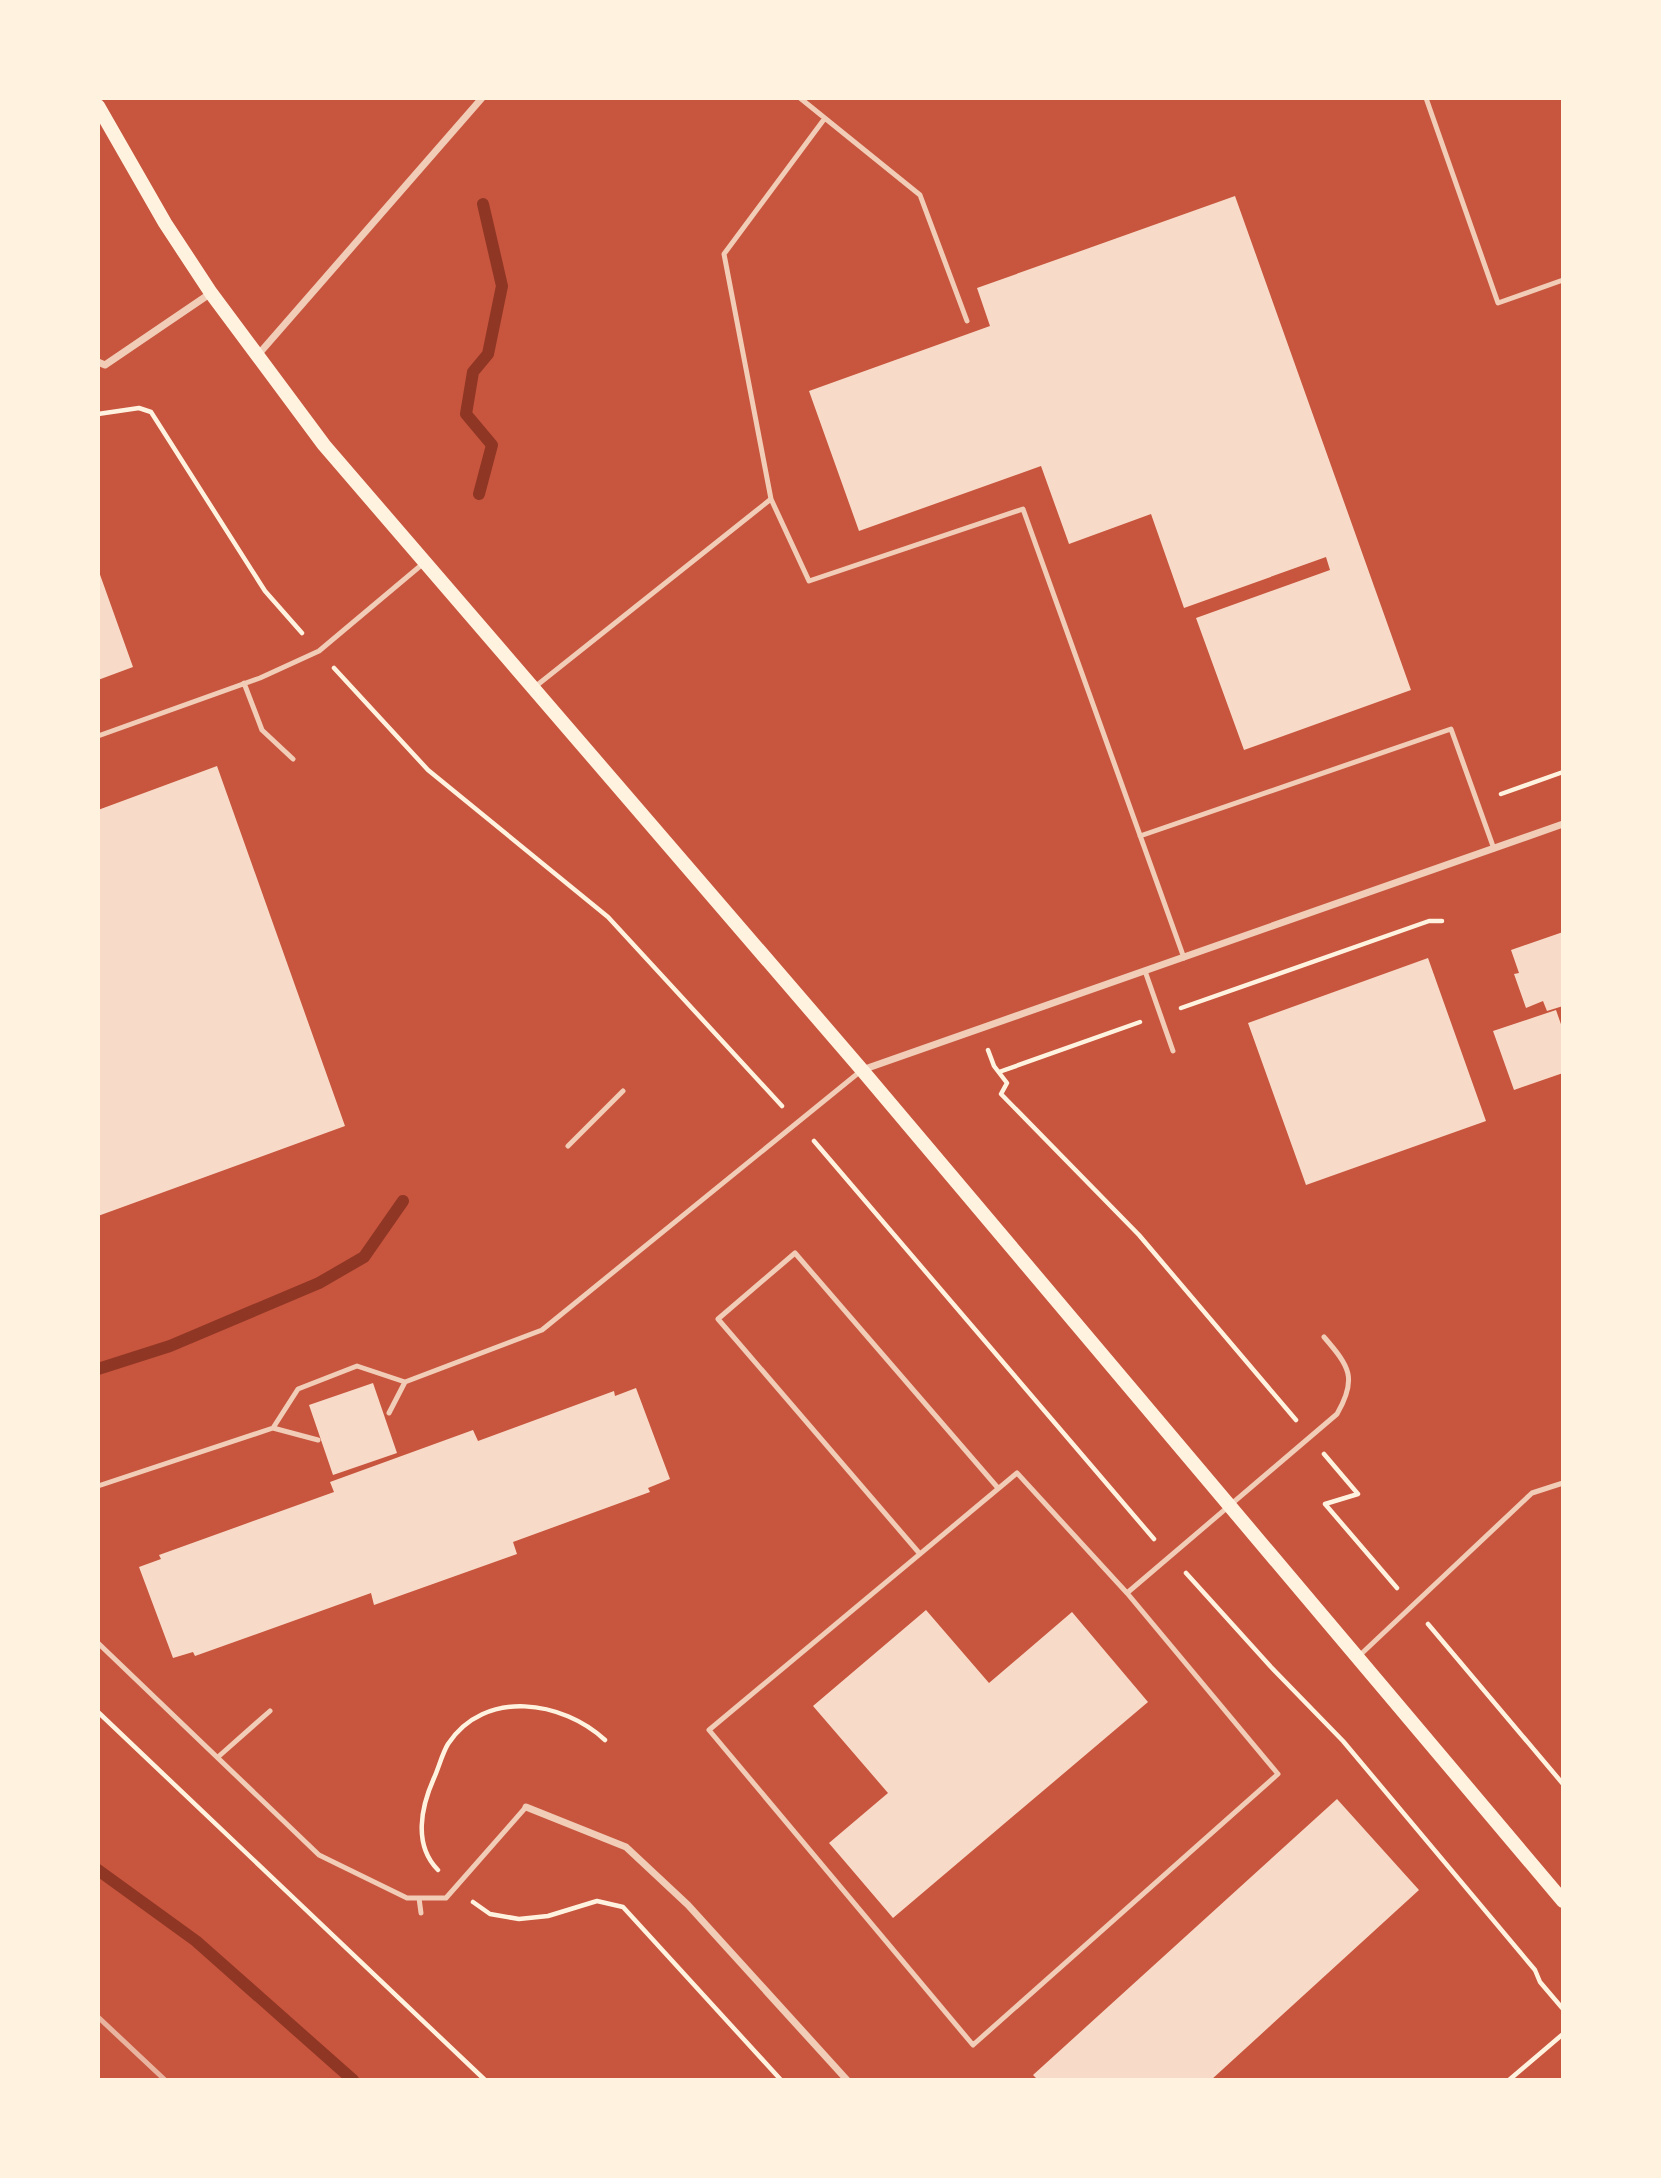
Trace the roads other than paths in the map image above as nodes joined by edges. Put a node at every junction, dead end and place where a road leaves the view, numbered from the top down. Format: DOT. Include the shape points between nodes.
graph roads {
  1 [pos="482,98"];
  2 [pos="800,98"];
  3 [pos="1426,98"];
  4 [pos="98,106"];
  5 [pos="825,118"];
  6 [pos="1563,280"];
  7 [pos="211,293"];
  8 [pos="967,321"];
  9 [pos="256,357"];
  10 [pos="98,362"];
  11 [pos="771,499"];
  12 [pos="425,562"];
  13 [pos="244,683"];
  14 [pos="533,688"];
  15 [pos="98,736"];
  16 [pos="293,758"];
  17 [pos="1563,824"];
  18 [pos="1140,836"];
  19 [pos="1494,849"];
  20 [pos="1184,958"];
  21 [pos="1145,971"];
  22 [pos="1173,1051"];
  23 [pos="862,1070"];
  24 [pos="623,1091"];
  25 [pos="568,1146"];
  26 [pos="1324,1337"];
  27 [pos="405,1382"];
  28 [pos="389,1413"];
  29 [pos="272,1428"];
  30 [pos="318,1440"];
  31 [pos="1563,1483"];
  32 [pos="98,1486"];
  33 [pos="998,1488"];
  34 [pos="1228,1506"];
  35 [pos="920,1554"];
  36 [pos="1127,1593"];
  37 [pos="98,1643"];
  38 [pos="1357,1658"];
  39 [pos="270,1711"];
  40 [pos="218,1757"];
  41 [pos="526,1807"];
  42 [pos="419,1898"];
  43 [pos="1563,1901"];
  44 [pos="421,1913"];
  45 [pos="847,2080"];
  1 -- 9 [label="street"];
  2 -- 5 [label="lane"];
  3 -- 6 [label="lane" via="1498,303"];
  4 -- 7 [label="main road"];
  5 -- 8 [label="lane" via="920,195"];
  5 -- 11 [label="lane" via="724,254"];
  7 -- 9 [label="main road"];
  7 -- 10 [label="street" via="105,365"];
  9 -- 12 [label="main road" via="324,445"];
  11 -- 14 [label="lane"];
  11 -- 18 [label="lane" via="809,581 1023,509"];
  12 -- 13 [label="lane" via="319,651"];
  12 -- 14 [label="main road"];
  13 -- 15 [label="lane"];
  13 -- 16 [label="lane" via="262,730"];
  14 -- 23 [label="main road"];
  17 -- 19 [label="street"];
  18 -- 19 [label="lane" via="1451,729"];
  18 -- 20 [label="lane"];
  19 -- 20 [label="street"];
  20 -- 21 [label="street"];
  21 -- 22 [label="lane"];
  21 -- 23 [label="street"];
  23 -- 27 [label="lane" via="541,1330"];
  23 -- 34 [label="main road"];
  24 -- 25 [label="lane"];
  26 -- 34 [label="lane" via="1343,1359 1351,1378 1337,1414"];
  27 -- 28 [label="lane"];
  27 -- 29 [label="lane" via="356,1366 298,1389"];
  29 -- 30 [label="lane"];
  29 -- 32 [label="lane"];
  31 -- 38 [label="lane" via="1532,1493"];
  33 -- 35 [label="lane"];
  33 -- 35 [label="lane" via="796,1253 718,1320"];
  33 -- 36 [label="lane" via="1017,1473"];
  34 -- 36 [label="lane"];
  34 -- 38 [label="main road"];
  35 -- 36 [label="lane" via="709,1730 973,2045 1278,1774"];
  37 -- 40 [label="lane"];
  38 -- 43 [label="main road"];
  39 -- 40 [label="lane"];
  40 -- 42 [label="lane" via="319,1855 407,1898"];
  41 -- 42 [label="lane" via="446,1898"];
  41 -- 45 [label="street" via="626,1847 688,1905"];
  42 -- 44 [label="lane"];
}
